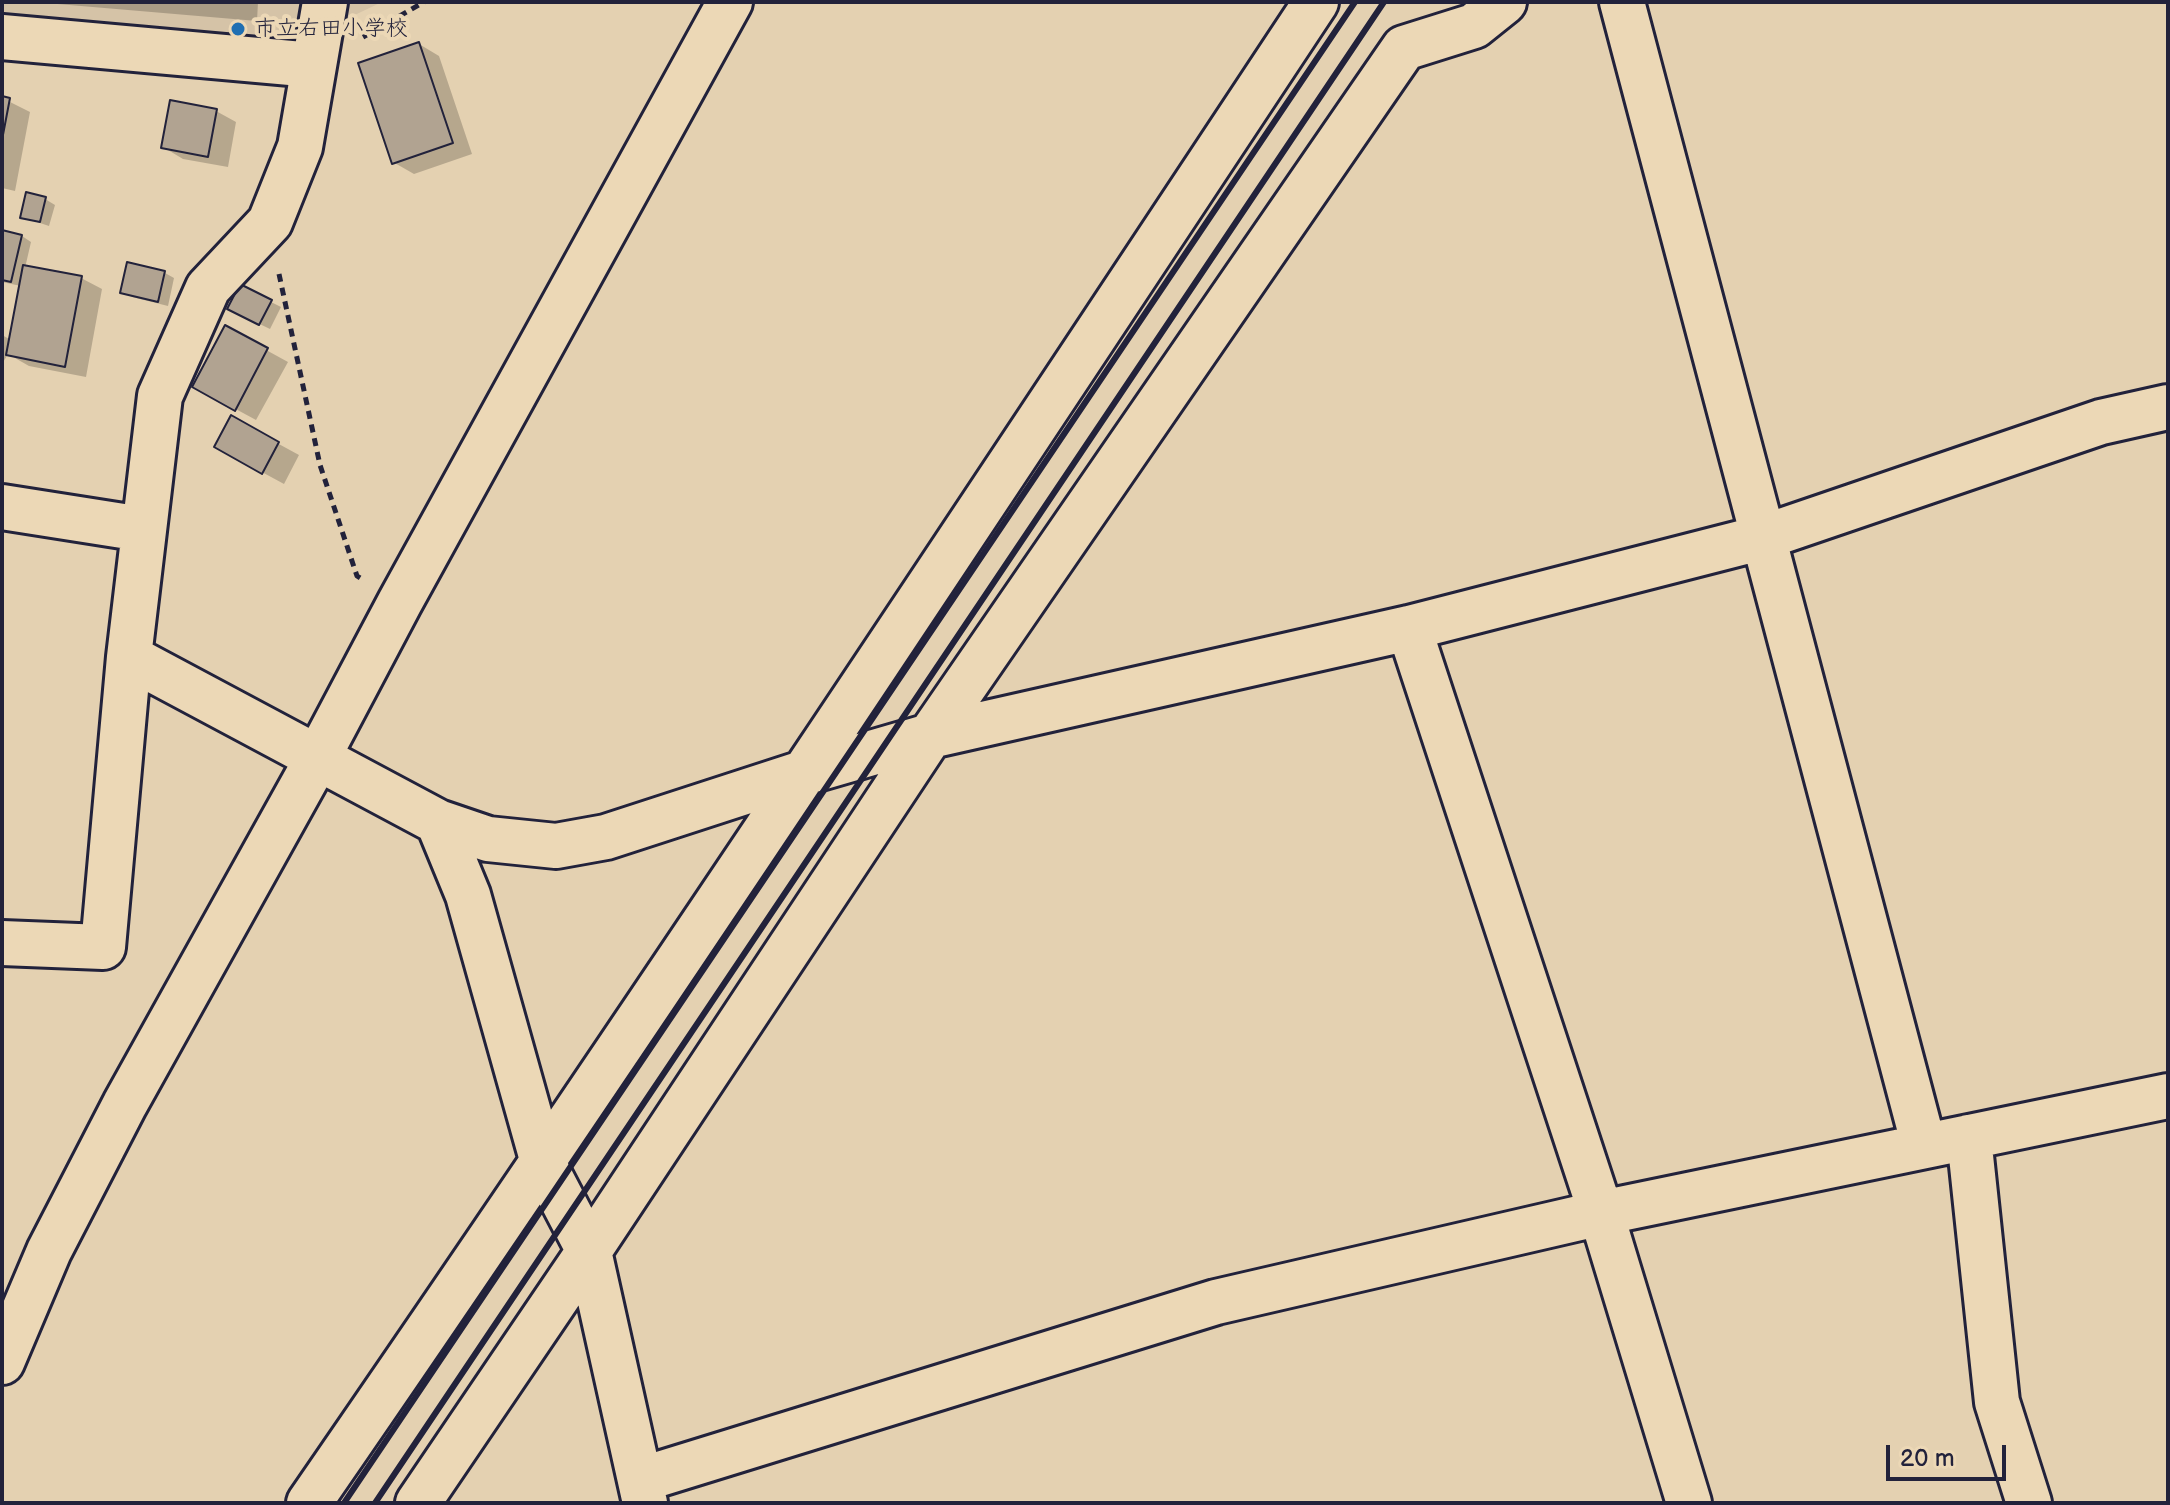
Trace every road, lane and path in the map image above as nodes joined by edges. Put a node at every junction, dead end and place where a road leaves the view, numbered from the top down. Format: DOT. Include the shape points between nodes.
graph roads {
  1 [pos="325,2"];
  2 [pos="424,2"];
  3 [pos="730,2"];
  4 [pos="1316,2"];
  5 [pos="1504,2"];
  6 [pos="1622,2"];
  7 [pos="2,37"];
  8 [pos="313,65"];
  9 [pos="270,222"];
  10 [pos="2168,407"];
  11 [pos="2,507"];
  12 [pos="142,529"];
  13 [pos="1764,537"];
  14 [pos="400,602"];
  15 [pos="1409,628"];
  16 [pos="129,657"];
  17 [pos="930,736"];
  18 [pos="317,759"];
  19 [pos="806,772"];
  20 [pos="438,822"];
  21 [pos="2,943"];
  22 [pos="2168,1096"];
  23 [pos="1969,1137"];
  24 [pos="1924,1146"];
  25 [pos="543,1163"];
  26 [pos="1601,1213"];
  27 [pos="589,1251"];
  28 [pos="2,1362"];
  29 [pos="643,1491"];
  30 [pos="309,1503"];
  31 [pos="418,1503"];
  32 [pos="1689,1503"];
  33 [pos="2029,1503"];
  1 -- 8 [label="street"];
  2 -- 8 [label="path"];
  3 -- 14 [label="street"];
  4 -- 19 [label="street"];
  5 -- 17 [label="street" via="1474,26 1404,48"];
  6 -- 13 [label="street"];
  7 -- 8 [label="street"];
  8 -- 9 [label="street" via="300,147"];
  9 -- 12 [label="street" via="208,288 160,396"];
  9 -- 14 [label="path" via="320,465 357,576"];
  10 -- 13 [label="street" via="2101,422"];
  11 -- 12 [label="street"];
  12 -- 16 [label="street"];
  13 -- 15 [label="street"];
  13 -- 24 [label="street"];
  14 -- 18 [label="street"];
  15 -- 17 [label="street"];
  15 -- 26 [label="street"];
  16 -- 18 [label="street"];
  16 -- 21 [label="street" via="103,947"];
  17 -- 19 [label="street"];
  17 -- 27 [label="street"];
  18 -- 20 [label="street"];
  18 -- 28 [label="street" via="104,1144 49,1251"];
  19 -- 20 [label="street" via="606,837 556,846 488,839"];
  19 -- 25 [label="street"];
  20 -- 25 [label="street" via="468,895"];
  22 -- 23 [label="street"];
  23 -- 24 [label="street"];
  23 -- 33 [label="street" via="1997,1402"];
  24 -- 26 [label="street"];
  25 -- 27 [label="street"];
  25 -- 30 [label="street"];
  26 -- 29 [label="street" via="1216,1302"];
  26 -- 32 [label="street"];
  27 -- 29 [label="street"];
  27 -- 31 [label="street"];
}
